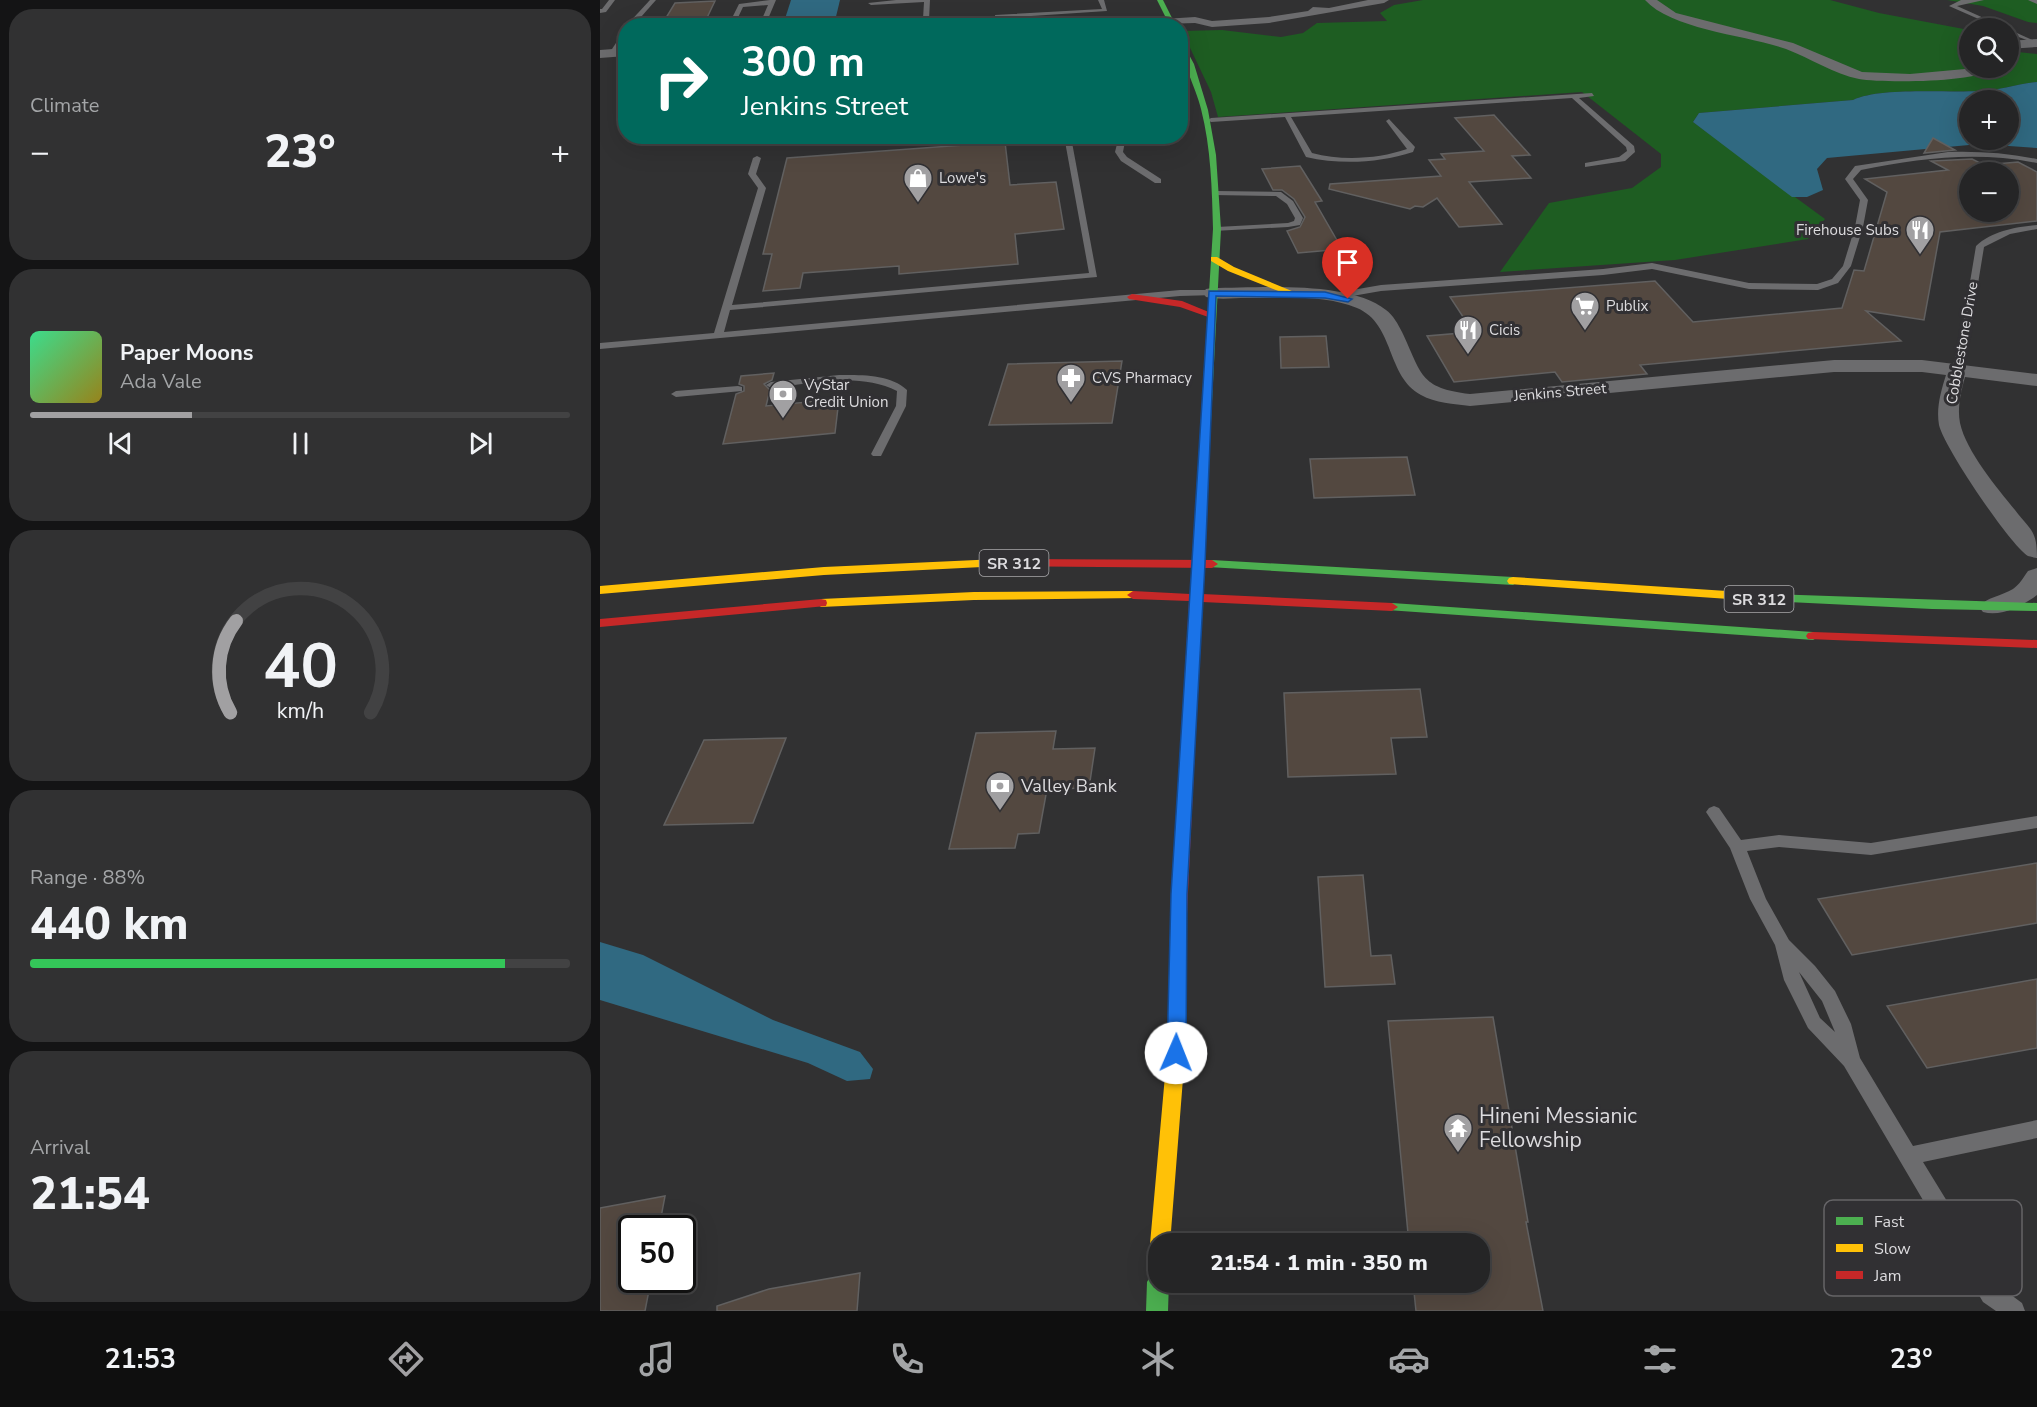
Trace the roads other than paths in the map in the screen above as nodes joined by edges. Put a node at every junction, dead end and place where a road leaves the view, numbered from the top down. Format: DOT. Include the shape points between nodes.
graph roads {
  1 [pos="612,0"];
  2 [pos="653,0"];
  3 [pos="1101,0"];
  4 [pos="1160,0"];
  5 [pos="1384,0"];
  6 [pos="1650,0"];
  7 [pos="1981,0"];
  8 [pos="2031,0"];
  9 [pos="772,2"];
  10 [pos="2037,2"];
  11 [pos="871,3"];
  12 [pos="600,11"];
  13 [pos="637,18"];
  14 [pos="735,18"];
  15 [pos="765,18"];
  16 [pos="926,18"];
  17 [pos="997,18"];
  18 [pos="1169,18"];
  19 [pos="1979,18"];
  20 [pos="1188,21"];
  21 [pos="2019,36"];
  22 [pos="2036,43"];
  23 [pos="618,44"];
  24 [pos="2019,44"];
  25 [pos="605,54"];
  26 [pos="1188,58"];
  27 [pos="1959,73"];
  28 [pos="1592,95"];
  29 [pos="1573,96"];
  30 [pos="1287,115"];
  31 [pos="1211,120"];
  32 [pos="1389,121"];
  33 [pos="1068,144"];
  34 [pos="1122,144"];
  35 [pos="757,158"];
  36 [pos="2037,161"];
  37 [pos="1588,165"];
  38 [pos="1158,181"];
  39 [pos="1216,193"];
  40 [pos="2037,227"];
  41 [pos="1217,228"];
  42 [pos="1215,259"];
  43 [pos="1212,293"];
  44 [pos="1294,294"];
  45 [pos="1335,296"];
  46 [pos="1132,297"];
  47 [pos="726,308"];
  48 [pos="1211,315"];
  49 [pos="718,335"];
  50 [pos="600,346"];
  51 [pos="1958,370"];
  52 [pos="2037,380"];
  53 [pos="771,386"];
  54 [pos="738,389"];
  55 [pos="676,394"];
  56 [pos="877,454"];
  57 [pos="2036,554"];
  58 [pos="1199,564"];
  59 [pos="2037,576"];
  60 [pos="600,590"];
  61 [pos="1197,597"];
  62 [pos="1992,607"];
  63 [pos="2037,607"];
  64 [pos="600,623"];
  65 [pos="2025,628"];
  66 [pos="1955,643"];
  67 [pos="2037,644"];
  68 [pos="1714,812"];
  69 [pos="2037,822"];
  70 [pos="1737,846"];
  71 [pos="1783,945"];
  72 [pos="1851,1060"];
  73 [pos="2037,1129"];
  74 [pos="1908,1156"];
  75 [pos="1934,1200"];
  76 [pos="1161,1233"];
  77 [pos="1158,1293"];
  78 [pos="1993,1302"];
  79 [pos="1157,1311"];
  80 [pos="2014,1311"];
  1 -- 12 [label="lane"];
  2 -- 13 [label="lane"];
  3 -- 17 [label="lane" via="1105,10"];
  4 -- 18 [label="main road"];
  5 -- 20 [label="street" via="1269,20 1224,24"];
  6 -- 27 [label="street" via="1672,15 1789,46 1859,75 1910,78"];
  7 -- 19 [label="lane" via="1952,6"];
  8 -- 10 [label="lane"];
  9 -- 14 [label="lane" via="741,5"];
  9 -- 15 [label="lane"];
  11 -- 16 [label="lane" via="927,0"];
  21 -- 22 [label="lane"];
  22 -- 24 [label="street"];
  23 -- 25 [label="lane"];
  26 -- 31 [label="main road"];
  28 -- 29 [label="lane"];
  29 -- 30 [label="lane"];
  29 -- 37 [label="lane" via="1630,146 1629,154 1622,159"];
  30 -- 31 [label="lane"];
  30 -- 32 [label="lane" via="1309,155 1323,159 1389,156 1410,150"];
  31 -- 39 [label="main road"];
  33 -- 47 [label="lane" via="1094,275"];
  34 -- 38 [label="lane" via="1119,152 1124,159"];
  35 -- 47 [label="lane" via="752,174 762,188"];
  36 -- 45 [label="lane" via="2011,154 1962,153 1858,168 1849,179 1864,200 1847,266 1835,281 1818,287 1749,286 1652,266 1381,288"];
  39 -- 41 [label="main road"];
  39 -- 41 [label="lane" via="1278,194 1290,203 1299,218 1297,223 1288,225"];
  40 -- 51 [label="lane, Cobblestone Drive" via="2013,230 1980,246"];
  41 -- 42 [label="main road"];
  42 -- 43 [label="main road"];
  42 -- 44 [label="main road"];
  43 -- 44 [label="street, Jenkins Street"];
  43 -- 46 [label="lane"];
  43 -- 48 [label="main road"];
  44 -- 45 [label="street, Jenkins Street"];
  45 -- 51 [label="street, Jenkins Street" via="1380,313 1391,328 1414,381 1452,399 1834,366"];
  46 -- 48 [label="main road" via="1182,304"];
  46 -- 49 [label="lane"];
  47 -- 49 [label="lane"];
  48 -- 58 [label="main road"];
  49 -- 50 [label="lane"];
  51 -- 52 [label="street, Jenkins Street"];
  51 -- 57 [label="street, Cobblestone Drive" via="1950,397 1951,429 1978,475"];
  53 -- 56 [label="lane" via="834,380 894,384 902,390 901,405"];
  54 -- 55 [label="lane"];
  58 -- 60 [label="main road, SR 312" via="917,565"];
  58 -- 61 [label="main road"];
  58 -- 62 [label="main road, SR 312" via="1765,599"];
  59 -- 62 [label="street" via="2023,596"];
  61 -- 64 [label="main road, SR 312" via="871,600"];
  61 -- 66 [label="main road, SR 312"];
  61 -- 76 [label="main road" via="1179,894 1176,1053"];
  62 -- 63 [label="main road, SR 312"];
  65 -- 66 [label="main road"];
  66 -- 67 [label="main road, SR 312"];
  68 -- 70 [label="lane"];
  69 -- 70 [label="lane" via="1871,849 1779,841"];
  70 -- 71 [label="lane" via="1758,899"];
  71 -- 72 [label="lane" via="1793,980 1814,1023"];
  71 -- 72 [label="lane" via="1812,972 1833,1002"];
  72 -- 74 [label="lane"];
  73 -- 74 [label="lane"];
  74 -- 75 [label="lane"];
  77 -- 79 [label="main road"];
  78 -- 80 [label="lane"];
}
